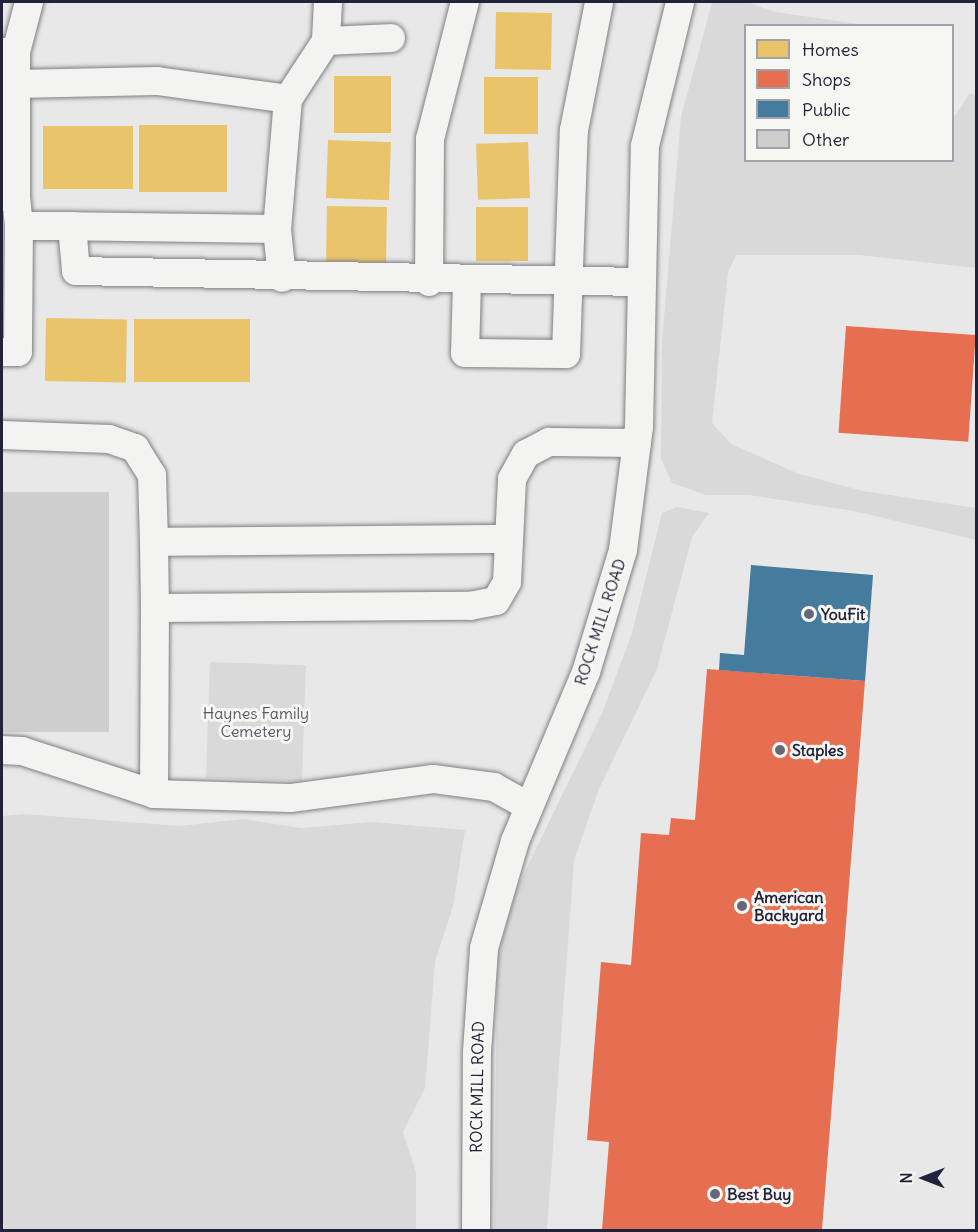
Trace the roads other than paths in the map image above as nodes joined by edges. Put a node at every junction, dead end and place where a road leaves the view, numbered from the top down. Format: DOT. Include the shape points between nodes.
graph roads {
  1 [pos="29,2"];
  2 [pos="328,2"];
  3 [pos="465,2"];
  4 [pos="599,2"];
  5 [pos="680,2"];
  6 [pos="391,38"];
  7 [pos="326,41"];
  8 [pos="9,52"];
  9 [pos="16,84"];
  10 [pos="288,99"];
  11 [pos="9,197"];
  12 [pos="19,226"];
  13 [pos="72,226"];
  14 [pos="277,229"];
  15 [pos="282,278"];
  16 [pos="429,282"];
  17 [pos="466,282"];
  18 [pos="568,282"];
  19 [pos="641,282"];
  20 [pos="2,352"];
  21 [pos="2,435"];
  22 [pos="637,443"];
  23 [pos="507,539"];
  24 [pos="154,542"];
  25 [pos="155,608"];
  26 [pos="2,750"];
  27 [pos="154,794"];
  28 [pos="528,806"];
  29 [pos="476,1230"];
  1 -- 8 [label="street"];
  2 -- 7 [label="street"];
  3 -- 16 [label="street" via="430,139"];
  4 -- 18 [label="street" via="574,130"];
  5 -- 19 [label="street, ROCK MILL ROAD" via="645,146"];
  6 -- 7 [label="street"];
  7 -- 10 [label="street"];
  8 -- 9 [label="street"];
  9 -- 10 [label="street" via="157,81"];
  9 -- 11 [label="street"];
  10 -- 14 [label="street"];
  11 -- 12 [label="street"];
  12 -- 13 [label="street"];
  12 -- 20 [label="street" via="18,352"];
  13 -- 14 [label="street"];
  13 -- 15 [label="street" via="76,271"];
  14 -- 15 [label="street"];
  15 -- 16 [label="street"];
  16 -- 17 [label="street"];
  17 -- 18 [label="street"];
  17 -- 18 [label="street" via="465,353 566,354"];
  18 -- 19 [label="street"];
  19 -- 22 [label="street, ROCK MILL ROAD"];
  21 -- 24 [label="street" via="109,439 135,448 152,475"];
  22 -- 23 [label="street" via="549,442 525,454 512,479"];
  22 -- 28 [label="street, ROCK MILL ROAD" via="623,550 609,602 586,672"];
  23 -- 24 [label="street"];
  23 -- 25 [label="street" via="507,582 496,601 470,606"];
  24 -- 25 [label="street"];
  25 -- 27 [label="street"];
  26 -- 27 [label="street" via="22,751"];
  27 -- 28 [label="street" via="302,797 434,779 494,787"];
  28 -- 29 [label="street, ROCK MILL ROAD" via="484,948 477,1052"];
}
